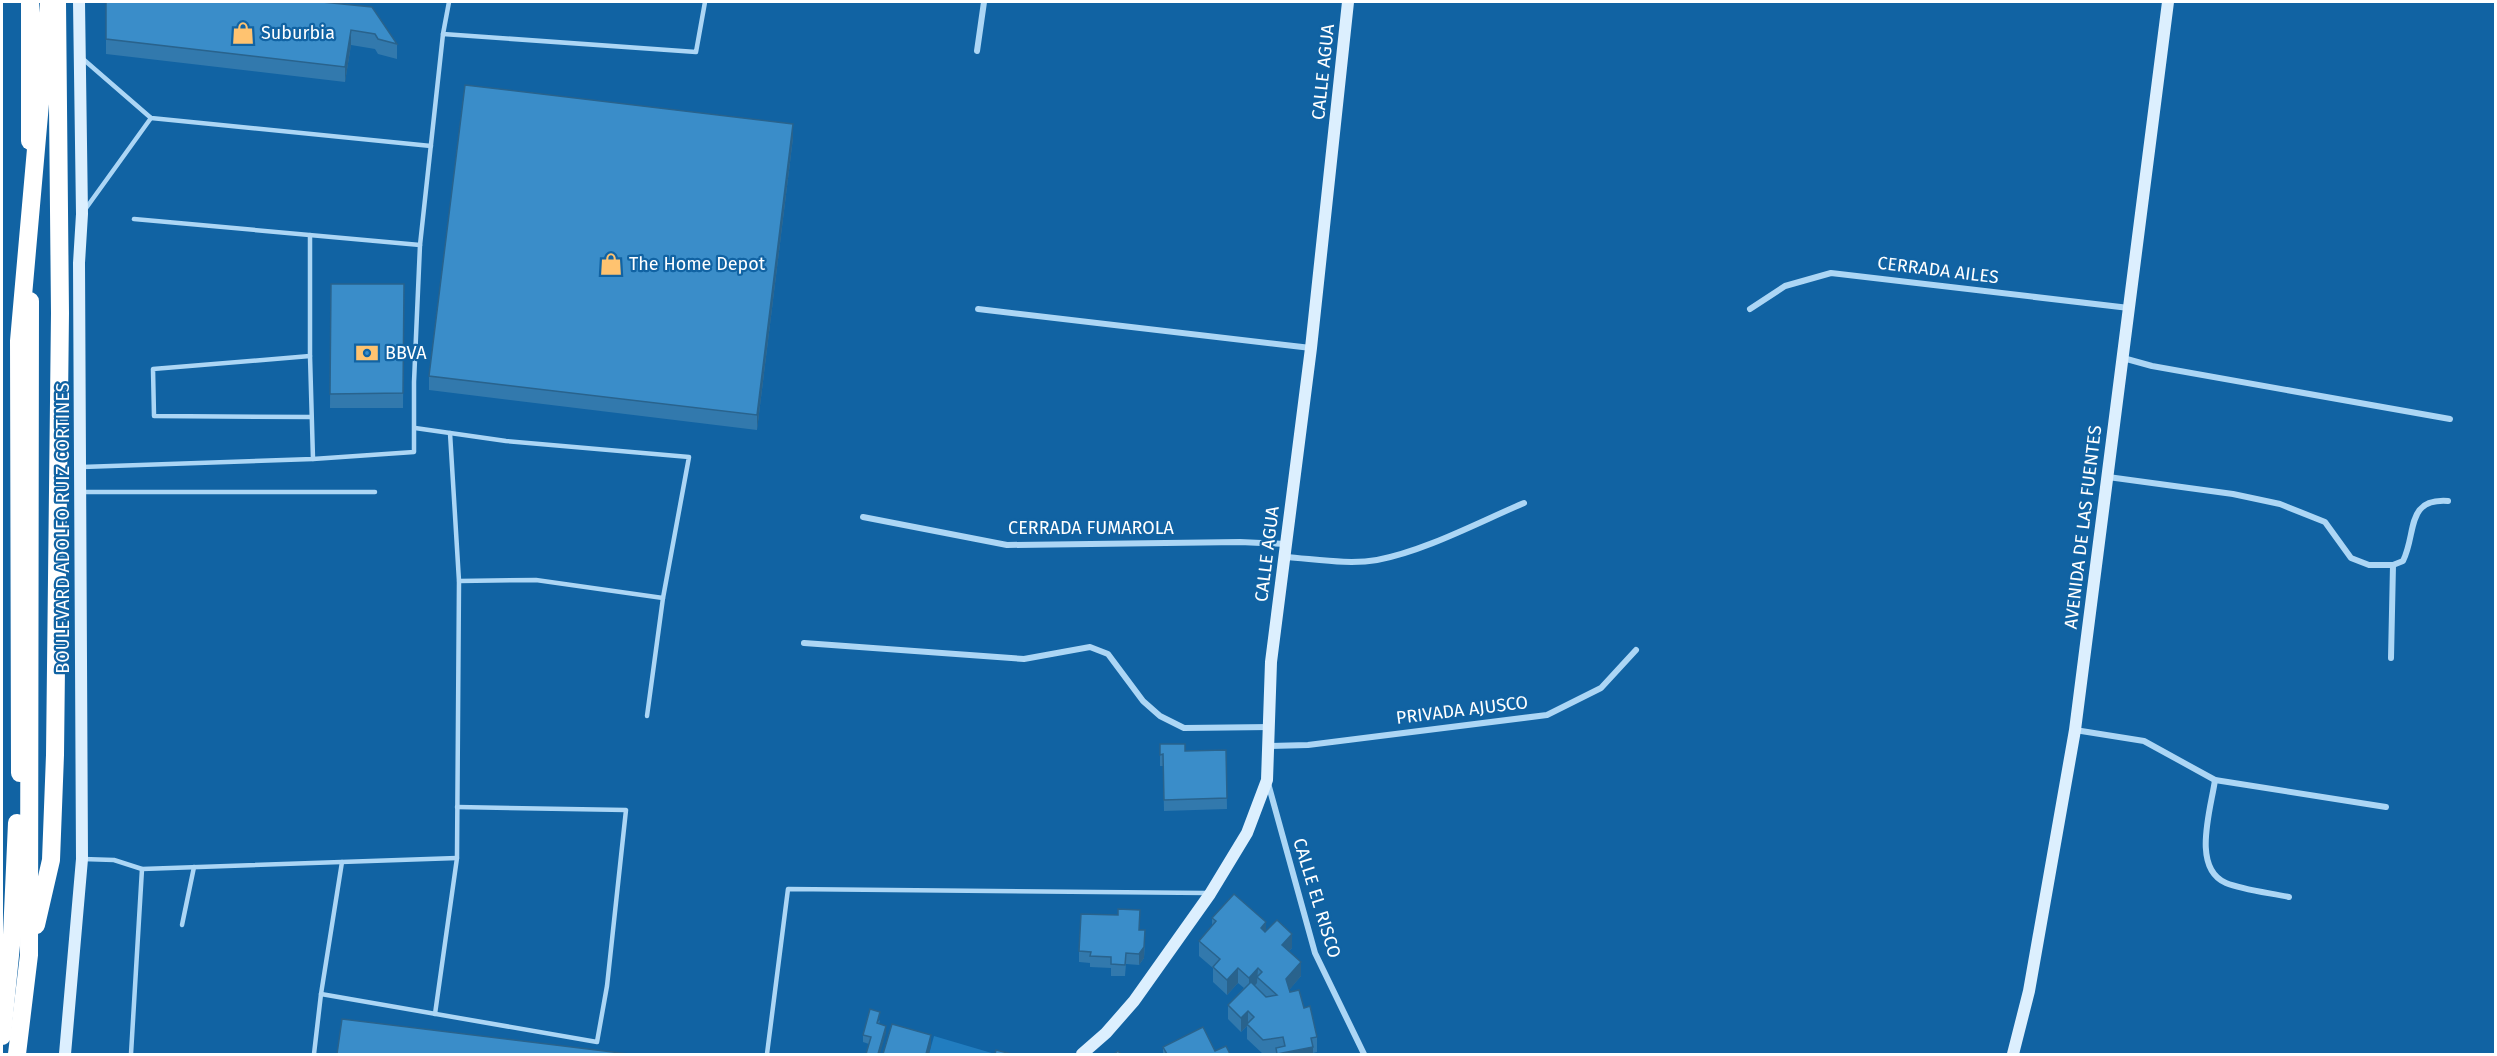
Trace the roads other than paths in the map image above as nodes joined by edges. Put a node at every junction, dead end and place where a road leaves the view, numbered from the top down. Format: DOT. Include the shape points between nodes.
graph roads {
  1 [pos="30,2"];
  2 [pos="49,2"];
  3 [pos="57,2"];
  4 [pos="79,2"];
  5 [pos="449,2"];
  6 [pos="705,2"];
  7 [pos="984,2"];
  8 [pos="1348,2"];
  9 [pos="2168,2"];
  10 [pos="443,34"];
  11 [pos="977,51"];
  12 [pos="80,57"];
  13 [pos="151,118"];
  14 [pos="431,146"];
  15 [pos="82,214"];
  16 [pos="134,219"];
  17 [pos="310,235"];
  18 [pos="420,245"];
  19 [pos="2130,308"];
  20 [pos="978,309"];
  21 [pos="1750,309"];
  22 [pos="1311,348"];
  23 [pos="310,356"];
  24 [pos="2123,358"];
  25 [pos="311,417"];
  26 [pos="2450,419"];
  27 [pos="415,428"];
  28 [pos="450,433"];
  29 [pos="313,459"];
  30 [pos="82,467"];
  31 [pos="2107,477"];
  32 [pos="81,492"];
  33 [pos="375,492"];
  34 [pos="2448,501"];
  35 [pos="1524,503"];
  36 [pos="863,518"];
  37 [pos="1285,550"];
  38 [pos="2393,565"];
  39 [pos="459,581"];
  40 [pos="663,598"];
  41 [pos="804,643"];
  42 [pos="1635,650"];
  43 [pos="2391,658"];
  44 [pos="647,716"];
  45 [pos="1270,727"];
  46 [pos="2075,730"];
  47 [pos="1270,746"];
  48 [pos="1267,780"];
  49 [pos="2215,780"];
  50 [pos="458,807"];
  51 [pos="2386,807"];
  52 [pos="457,858"];
  53 [pos="82,859"];
  54 [pos="342,862"];
  55 [pos="194,867"];
  56 [pos="142,869"];
  57 [pos="1210,894"];
  58 [pos="2289,897"];
  59 [pos="182,925"];
  60 [pos="29,955"];
  61 [pos="321,994"];
  62 [pos="435,1014"];
  63 [pos="2,1036"];
  64 [pos="17,1054"];
  65 [pos="65,1054"];
  66 [pos="131,1054"];
  67 [pos="314,1054"];
  68 [pos="767,1054"];
  69 [pos="1082,1054"];
  70 [pos="1364,1054"];
  71 [pos="2013,1054"];
  1 -- 60 [label="highway"];
  2 -- 63 [label="highway, bridge" via="19,341 20,773 12,935"];
  3 -- 60 [label="highway" via="60,313 55,754 51,860"];
  4 -- 12 [label="street, BOULEVARD ADOLFO RUIZ CORTINES"];
  5 -- 10 [label="lane"];
  6 -- 10 [label="lane" via="696,51"];
  7 -- 11 [label="street"];
  8 -- 22 [label="street, CALLE AGUA"];
  9 -- 19 [label="street, AVENIDA DE LAS FUENTES"];
  10 -- 14 [label="lane"];
  12 -- 13 [label="lane"];
  12 -- 15 [label="street, BOULEVARD ADOLFO RUIZ CORTINES"];
  13 -- 14 [label="lane"];
  13 -- 15 [label="lane"];
  14 -- 18 [label="lane"];
  15 -- 30 [label="street, BOULEVARD ADOLFO RUIZ CORTINES"];
  16 -- 17 [label="lane"];
  17 -- 18 [label="lane"];
  17 -- 23 [label="lane"];
  18 -- 27 [label="lane"];
  19 -- 21 [label="street, CERRADA AILES" via="1831,273 1785,286"];
  19 -- 24 [label="street, AVENIDA DE LAS FUENTES"];
  20 -- 22 [label="street"];
  22 -- 37 [label="street, CALLE AGUA"];
  23 -- 25 [label="lane"];
  23 -- 25 [label="lane" via="153,369 154,416"];
  24 -- 26 [label="street"];
  24 -- 31 [label="street, AVENIDA DE LAS FUENTES"];
  25 -- 29 [label="lane"];
  27 -- 28 [label="lane"];
  27 -- 29 [label="lane" via="414,452"];
  28 -- 39 [label="lane"];
  28 -- 40 [label="lane" via="689,457"];
  29 -- 30 [label="lane"];
  30 -- 32 [label="street, BOULEVARD ADOLFO RUIZ CORTINES"];
  31 -- 38 [label="street" via="2280,504 2325,522 2351,558 2369,565"];
  31 -- 46 [label="street, AVENIDA DE LAS FUENTES"];
  32 -- 33 [label="lane"];
  32 -- 53 [label="street, BOULEVARD ADOLFO RUIZ CORTINES"];
  34 -- 38 [label="street" via="2431,500 2422,506 2414,521 2408,551 2403,561"];
  35 -- 37 [label="street, CERRADA FUMAROLA" via="1417,548 1378,560 1354,562"];
  36 -- 37 [label="street, CERRADA FUMAROLA" via="1007,545 1240,542"];
  37 -- 45 [label="street, CALLE AGUA" via="1271,662"];
  38 -- 43 [label="street"];
  39 -- 40 [label="lane" via="536,580"];
  39 -- 50 [label="lane"];
  40 -- 44 [label="lane"];
  41 -- 45 [label="street" via="1024,659 1090,647 1108,654 1143,701 1160,716 1184,728"];
  42 -- 47 [label="street, PRIVADA AJUSCO" via="1601,688 1547,715 1308,745"];
  45 -- 47 [label="street, CALLE AGUA"];
  46 -- 49 [label="street" via="2144,741"];
  46 -- 71 [label="street, AVENIDA DE LAS FUENTES" via="2029,990"];
  47 -- 48 [label="street, CALLE AGUA"];
  48 -- 57 [label="street, CALLE AGUA" via="1247,833"];
  48 -- 70 [label="street, CALLE EL RISCO" via="1315,953"];
  49 -- 51 [label="street"];
  49 -- 58 [label="street" via="2205,857 2212,872 2225,883"];
  50 -- 52 [label="lane"];
  50 -- 62 [label="lane" via="626,810 621,868 597,1042"];
  52 -- 54 [label="lane"];
  52 -- 62 [label="lane"];
  53 -- 56 [label="lane" via="114,860"];
  53 -- 65 [label="street, BOULEVARD ADOLFO RUIZ CORTINES"];
  54 -- 55 [label="lane"];
  54 -- 61 [label="lane"];
  55 -- 56 [label="lane"];
  55 -- 59 [label="lane"];
  56 -- 66 [label="lane"];
  57 -- 68 [label="lane" via="788,889"];
  57 -- 69 [label="street, CALLE AGUA" via="1134,1001"];
  60 -- 64 [label="highway"];
  61 -- 62 [label="lane"];
  61 -- 67 [label="lane"];
}
